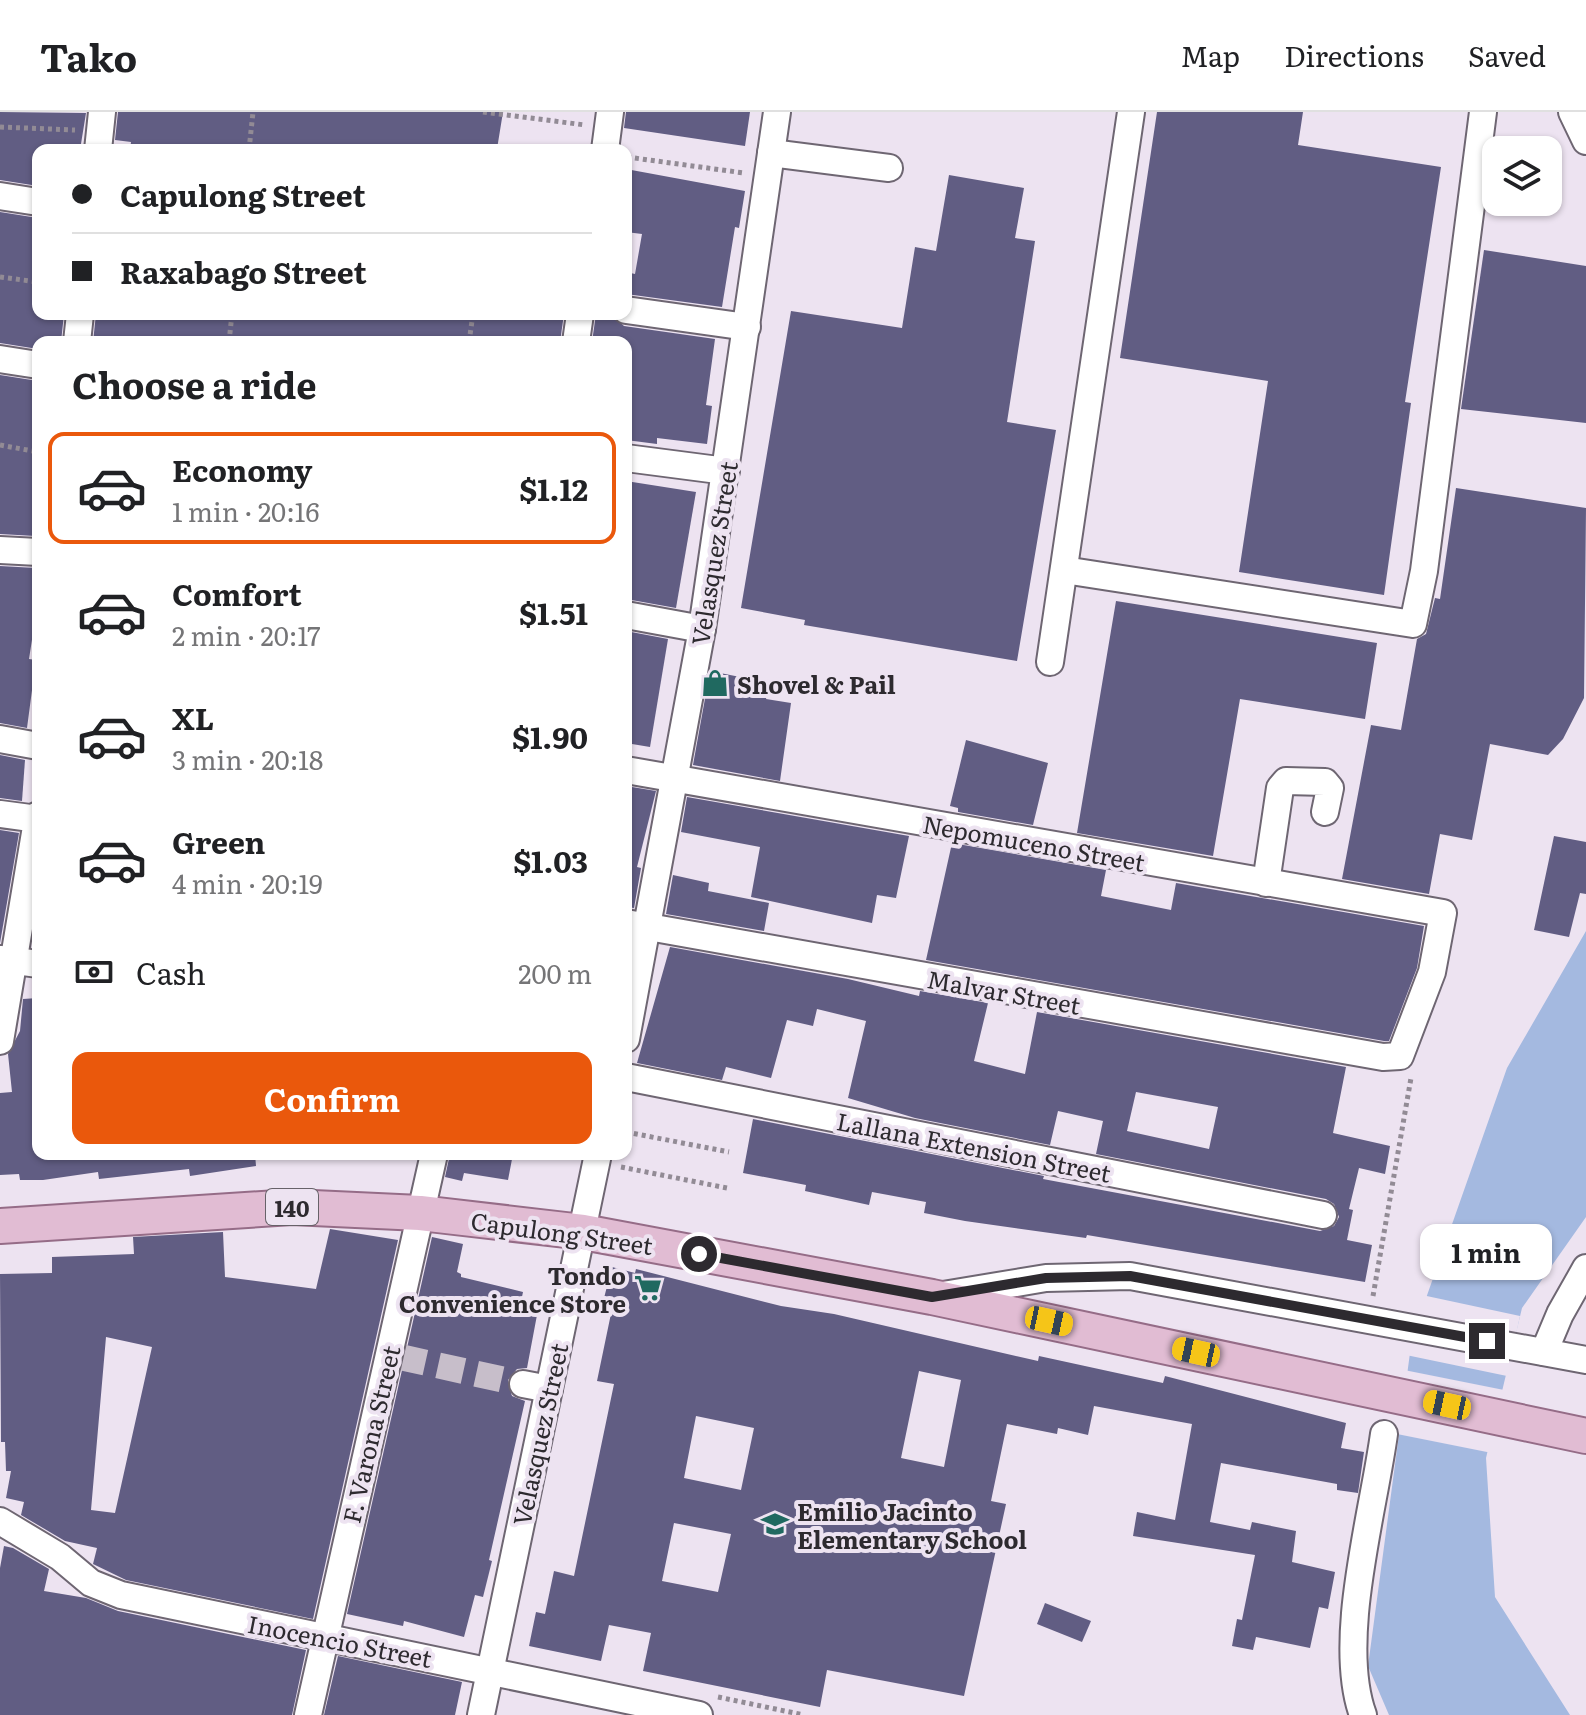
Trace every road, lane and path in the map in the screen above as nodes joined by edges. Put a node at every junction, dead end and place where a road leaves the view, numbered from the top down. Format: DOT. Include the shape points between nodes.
graph roads {
  1 [pos="253,112"];
  2 [pos="483,112"];
  3 [pos="777,112"];
  4 [pos="1131,112"];
  5 [pos="1483,112"];
  6 [pos="1572,112"];
  7 [pos="0,127"];
  8 [pos="607,130"];
  9 [pos="100,131"];
  10 [pos="1586,141"];
  11 [pos="250,144"];
  12 [pos="632,157"];
  13 [pos="770,165"];
  14 [pos="889,168"];
  15 [pos="0,196"];
  16 [pos="32,201"];
  17 [pos="0,277"];
  18 [pos="32,281"];
  19 [pos="632,311"];
  20 [pos="747,327"];
  21 [pos="0,359"];
  22 [pos="32,364"];
  23 [pos="0,445"];
  24 [pos="32,451"];
  25 [pos="632,459"];
  26 [pos="726,471"];
  27 [pos="0,550"];
  28 [pos="32,552"];
  29 [pos="1064,570"];
  30 [pos="632,616"];
  31 [pos="702,629"];
  32 [pos="1050,662"];
  33 [pos="0,739"];
  34 [pos="32,745"];
  35 [pos="632,771"];
  36 [pos="677,779"];
  37 [pos="1325,812"];
  38 [pos="0,814"];
  39 [pos="32,817"];
  40 [pos="32,858"];
  41 [pos="1266,883"];
  42 [pos="638,926"];
  43 [pos="17,961"];
  44 [pos="632,982"];
  45 [pos="0,1041"];
  46 [pos="1392,1056"];
  47 [pos="632,1078"];
  48 [pos="632,1133"];
  49 [pos="729,1152"];
  50 [pos="433,1160"];
  51 [pos="597,1160"];
  52 [pos="606,1160"];
  53 [pos="727,1188"];
  54 [pos="420,1213"];
  55 [pos="1323,1215"];
  56 [pos="0,1226"];
  57 [pos="583,1232"];
  58 [pos="1586,1268"];
  59 [pos="932,1297"];
  60 [pos="1369,1320"];
  61 [pos="1544,1352"];
  62 [pos="1586,1360"];
  63 [pos="1384,1434"];
  64 [pos="1586,1436"];
  65 [pos="0,1521"];
  66 [pos="325,1636"];
  67 [pos="491,1670"];
  68 [pos="308,1715"];
  69 [pos="481,1715"];
  70 [pos="699,1715"];
  71 [pos="1363,1715"];
  1 -- 11 [label="path"];
  2 -- 8 [label="path"];
  3 -- 13 [label="street, Velasquez Street"];
  4 -- 29 [label="street"];
  5 -- 29 [label="street" via="1413,624"];
  6 -- 10 [label="street"];
  7 -- 9 [label="path"];
  12 -- 13 [label="path"];
  13 -- 14 [label="street"];
  13 -- 20 [label="street, Velasquez Street"];
  15 -- 16 [label="street"];
  17 -- 18 [label="path"];
  19 -- 20 [label="street"];
  20 -- 26 [label="street, Velasquez Street"];
  21 -- 22 [label="street"];
  23 -- 24 [label="path"];
  25 -- 26 [label="street"];
  26 -- 31 [label="street, Velasquez Street"];
  27 -- 28 [label="street"];
  29 -- 32 [label="street"];
  30 -- 31 [label="street"];
  31 -- 36 [label="street, Velasquez Street"];
  33 -- 34 [label="street"];
  35 -- 36 [label="street, Nepomuceno Street"];
  36 -- 41 [label="street, Nepomuceno Street"];
  36 -- 42 [label="street, Velasquez Street"];
  37 -- 41 [label="street" via="1330,788 1325,782 1286,781 1280,788"];
  38 -- 39 [label="street"];
  40 -- 43 [label="street"];
  41 -- 46 [label="street, Nepomuceno Street" via="1443,913 1432,972"];
  42 -- 44 [label="street, Velasquez Street"];
  42 -- 46 [label="street, Malvar Street"];
  43 -- 45 [label="street"];
  46 -- 60 [label="path" via="1411,1075"];
  47 -- 55 [label="street, Lallana Extension Street"];
  48 -- 49 [label="path"];
  50 -- 54 [label="street, F. Varona Street"];
  51 -- 57 [label="street, Velasquez Street"];
  52 -- 53 [label="path"];
  54 -- 56 [label="main road, Capulong Street / 140" via="292,1207"];
  54 -- 57 [label="main road, Capulong Street / 140"];
  54 -- 66 [label="street, F. Varona Street" via="394,1356"];
  57 -- 59 [label="main road, Capulong Street / 140"];
  57 -- 67 [label="street, Velasquez Street" via="536,1386"];
  58 -- 61 [label="street"];
  59 -- 60 [label="street" via="1046,1278 1130,1276"];
  59 -- 64 [label="main road, Capulong Street / 140"];
  60 -- 61 [label="street"];
  61 -- 62 [label="street"];
  63 -- 71 [label="street" via="1355,1609 1353,1674"];
  65 -- 66 [label="street, Inocencio Street" via="60,1557 91,1583 121,1595"];
  66 -- 67 [label="street, Inocencio Street"];
  66 -- 68 [label="street, F. Varona Street"];
  67 -- 69 [label="street, Velasquez Street"];
  67 -- 70 [label="street, Inocencio Street"];
}
